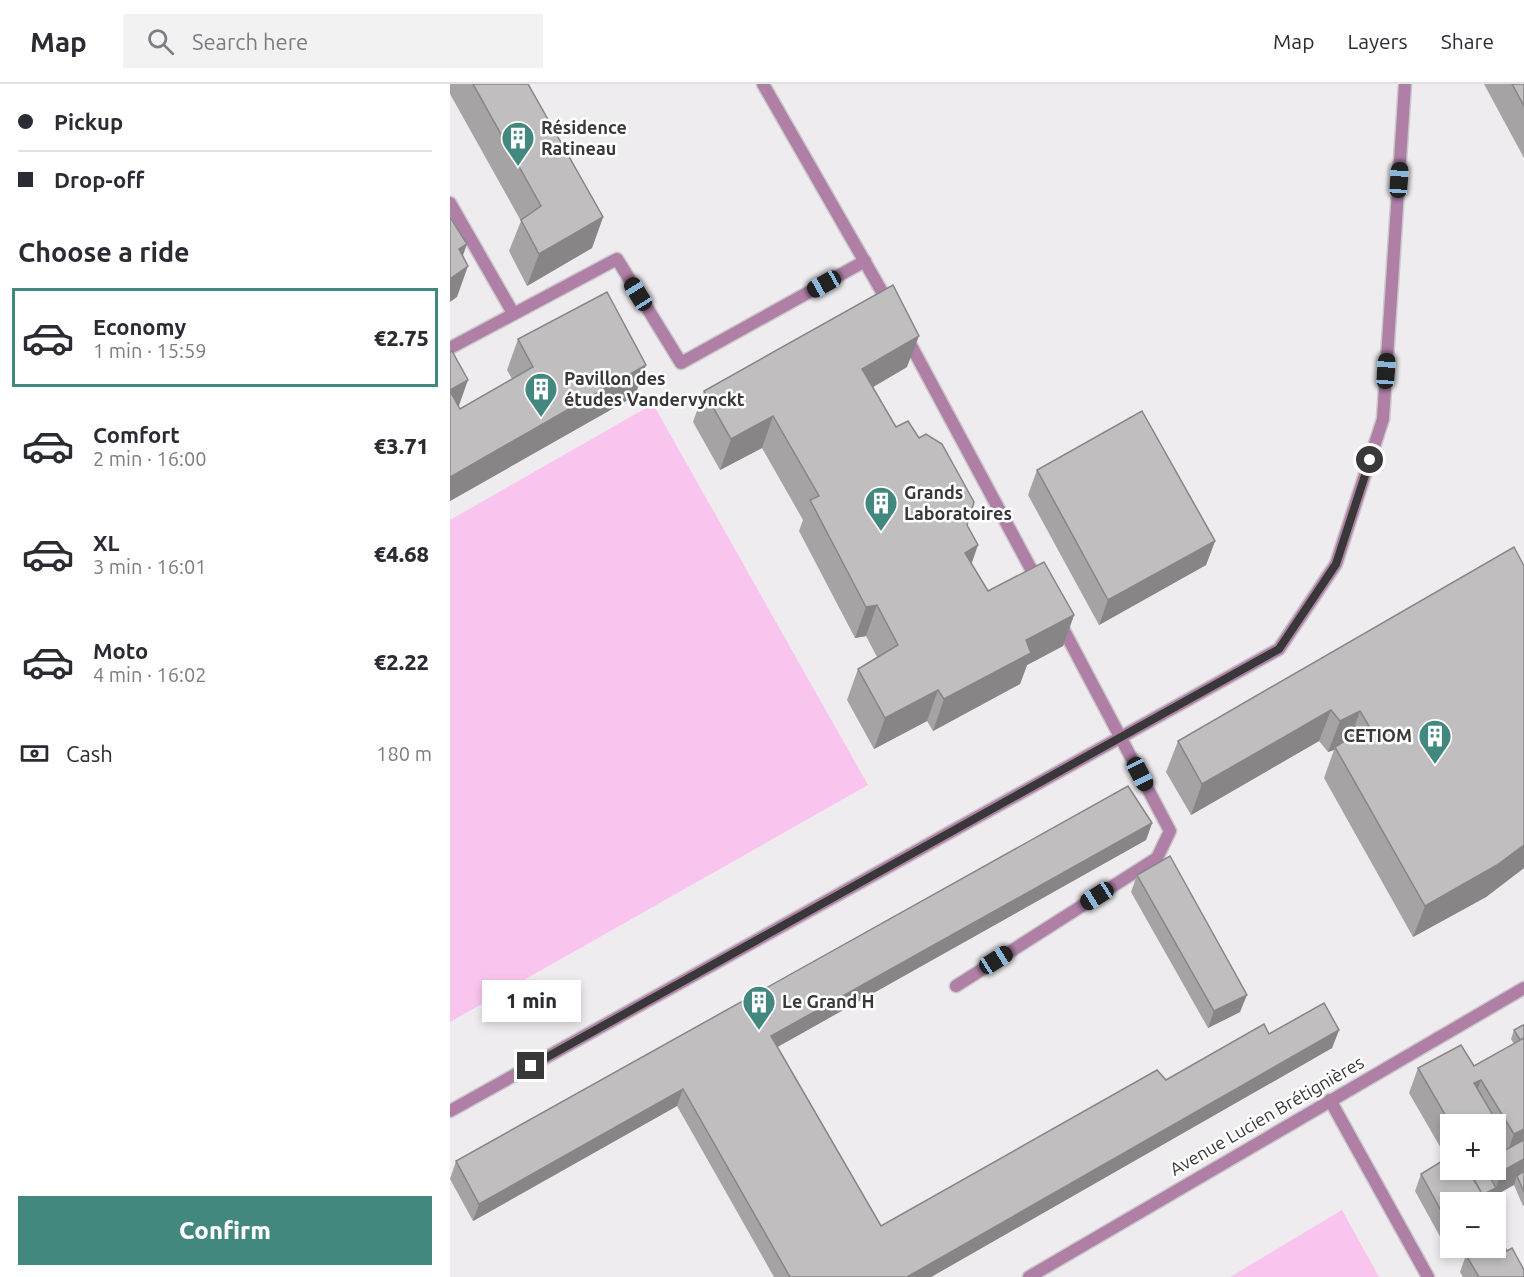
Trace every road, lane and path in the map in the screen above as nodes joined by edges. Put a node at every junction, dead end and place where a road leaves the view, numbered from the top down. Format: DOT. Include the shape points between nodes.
graph roads {
  1 [pos="762,84"];
  2 [pos="1405,84"];
  3 [pos="450,203"];
  4 [pos="865,261"];
  5 [pos="513,313"];
  6 [pos="450,348"];
  7 [pos="1121,735"];
  8 [pos="956,986"];
  9 [pos="1524,988"];
  10 [pos="1330,1100"];
  11 [pos="450,1112"];
  12 [pos="1029,1277"];
  13 [pos="1428,1277"];
  1 -- 4 [label="street"];
  2 -- 7 [label="street" via="1383,419 1336,564 1279,649"];
  3 -- 5 [label="street"];
  4 -- 5 [label="street" via="681,363 617,259"];
  4 -- 7 [label="street"];
  5 -- 6 [label="street"];
  7 -- 8 [label="street" via="1170,831 1157,858"];
  7 -- 11 [label="street"];
  9 -- 10 [label="street, Avenue Lucien Brétignières"];
  10 -- 12 [label="street, Avenue Lucien Brétignières"];
  10 -- 13 [label="street"];
}
